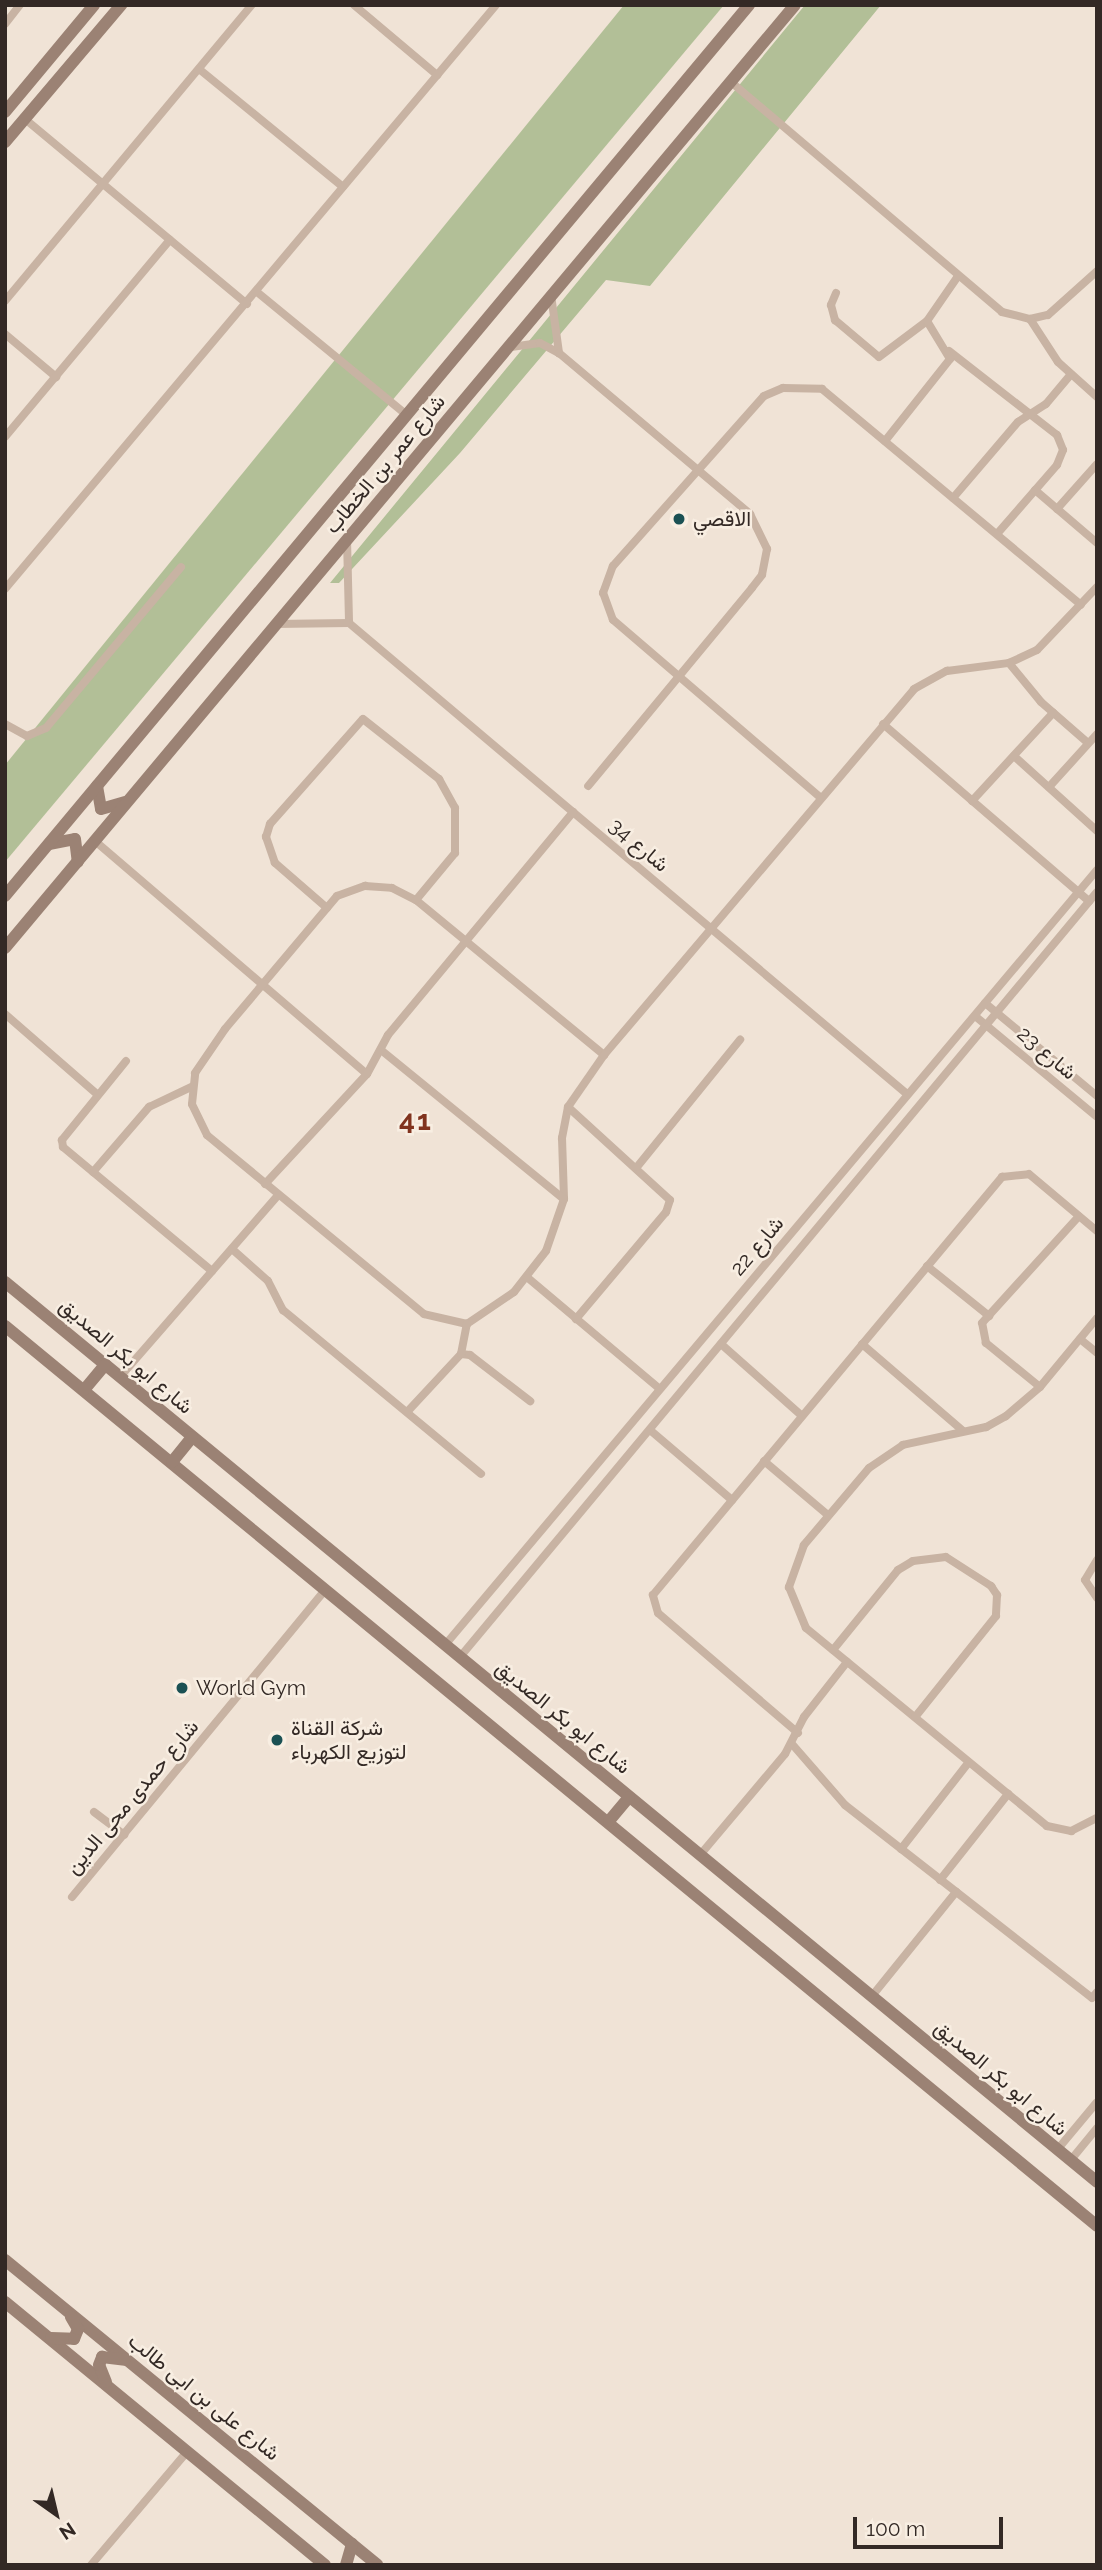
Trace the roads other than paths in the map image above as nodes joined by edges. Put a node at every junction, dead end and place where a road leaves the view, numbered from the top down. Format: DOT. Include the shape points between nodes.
graph roads {
  1 [pos="20,5"];
  2 [pos="94,5"];
  3 [pos="121,5"];
  4 [pos="252,5"];
  5 [pos="354,5"];
  6 [pos="496,5"];
  7 [pos="749,5"];
  8 [pos="795,5"];
  9 [pos="5,24"];
  10 [pos="199,69"];
  11 [pos="437,75"];
  12 [pos="731,82"];
  13 [pos="5,112"];
  14 [pos="25,119"];
  15 [pos="5,142"];
  16 [pos="105,184"];
  17 [pos="344,187"];
  18 [pos="170,240"];
  19 [pos="1097,271"];
  20 [pos="958,276"];
  21 [pos="257,292"];
  22 [pos="836,292"];
  23 [pos="551,295"];
  24 [pos="5,301"];
  25 [pos="247,304"];
  26 [pos="1030,319"];
  27 [pos="927,321"];
  28 [pos="5,334"];
  29 [pos="508,348"];
  30 [pos="949,351"];
  31 [pos="558,353"];
  32 [pos="1070,375"];
  33 [pos="56,377"];
  34 [pos="1097,397"];
  35 [pos="1031,414"];
  36 [pos="407,415"];
  37 [pos="5,437"];
  38 [pos="885,441"];
  39 [pos="1097,464"];
  40 [pos="697,469"];
  41 [pos="1035,490"];
  42 [pos="953,498"];
  43 [pos="1057,509"];
  44 [pos="997,534"];
  45 [pos="347,539"];
  46 [pos="1097,542"];
  47 [pos="181,567"];
  48 [pos="1097,587"];
  49 [pos="5,589"];
  50 [pos="1081,605"];
  51 [pos="349,623"];
  52 [pos="275,624"];
  53 [pos="1009,663"];
  54 [pos="679,676"];
  55 [pos="1053,713"];
  56 [pos="5,724"];
  57 [pos="883,724"];
  58 [pos="1097,734"];
  59 [pos="1088,743"];
  60 [pos="1014,756"];
  61 [pos="97,785"];
  62 [pos="587,786"];
  63 [pos="1049,787"];
  64 [pos="821,798"];
  65 [pos="130,799"];
  66 [pos="972,800"];
  67 [pos="573,812"];
  68 [pos="1097,831"];
  69 [pos="95,841"];
  70 [pos="49,844"];
  71 [pos="78,862"];
  72 [pos="1097,870"];
  73 [pos="1078,892"];
  74 [pos="1097,892"];
  75 [pos="5,896"];
  76 [pos="416,900"];
  77 [pos="1089,901"];
  78 [pos="327,908"];
  79 [pos="712,929"];
  80 [pos="465,940"];
  81 [pos="5,948"];
  82 [pos="261,986"];
  83 [pos="985,1003"];
  84 [pos="998,1013"];
  85 [pos="5,1014"];
  86 [pos="975,1016"];
  87 [pos="987,1026"];
  88 [pos="740,1040"];
  89 [pos="381,1050"];
  90 [pos="604,1055"];
  91 [pos="126,1060"];
  92 [pos="368,1074"];
  93 [pos="191,1087"];
  94 [pos="907,1094"];
  95 [pos="98,1095"];
  96 [pos="1097,1096"];
  97 [pos="568,1107"];
  98 [pos="1097,1117"];
  99 [pos="638,1167"];
  100 [pos="93,1172"];
  101 [pos="265,1184"];
  102 [pos="278,1195"];
  103 [pos="564,1199"];
  104 [pos="1079,1216"];
  105 [pos="1097,1231"];
  106 [pos="232,1248"];
  107 [pos="927,1266"];
  108 [pos="212,1271"];
  109 [pos="528,1279"];
  110 [pos="5,1282"];
  111 [pos="989,1316"];
  112 [pos="1097,1318"];
  113 [pos="576,1319"];
  114 [pos="467,1324"];
  115 [pos="5,1326"];
  116 [pos="1080,1339"];
  117 [pos="721,1344"];
  118 [pos="862,1344"];
  119 [pos="1097,1353"];
  120 [pos="461,1354"];
  121 [pos="105,1364"];
  122 [pos="120,1377"];
  123 [pos="1040,1387"];
  124 [pos="84,1390"];
  125 [pos="660,1390"];
  126 [pos="530,1401"];
  127 [pos="408,1411"];
  128 [pos="802,1416"];
  129 [pos="650,1430"];
  130 [pos="963,1431"];
  131 [pos="192,1437"];
  132 [pos="764,1461"];
  133 [pos="172,1462"];
  134 [pos="481,1474"];
  135 [pos="732,1500"];
  136 [pos="828,1515"];
  137 [pos="1097,1560"];
  138 [pos="326,1589"];
  139 [pos="1097,1598"];
  140 [pos="445,1645"];
  141 [pos="833,1650"];
  142 [pos="460,1657"];
  143 [pos="847,1662"];
  144 [pos="915,1717"];
  145 [pos="798,1733"];
  146 [pos="792,1744"];
  147 [pos="969,1762"];
  148 [pos="1008,1794"];
  149 [pos="629,1797"];
  150 [pos="94,1812"];
  151 [pos="1097,1818"];
  152 [pos="610,1821"];
  153 [pos="124,1835"];
  154 [pos="901,1849"];
  155 [pos="700,1855"];
  156 [pos="940,1880"];
  157 [pos="956,1892"];
  158 [pos="72,1897"];
  159 [pos="1097,1992"];
  160 [pos="872,1996"];
  161 [pos="1097,2102"];
  162 [pos="1097,2128"];
  163 [pos="1073,2130"];
  164 [pos="1086,2141"];
  165 [pos="1057,2150"];
  166 [pos="1070,2161"];
  167 [pos="1097,2182"];
  168 [pos="1097,2225"];
  169 [pos="5,2260"];
  170 [pos="5,2302"];
  171 [pos="68,2311"];
  172 [pos="48,2337"];
  173 [pos="132,2362"];
  174 [pos="108,2386"];
  175 [pos="187,2452"];
  176 [pos="352,2544"];
  177 [pos="91,2565"];
  178 [pos="325,2565"];
  179 [pos="346,2565"];
  180 [pos="377,2565"];
  1 -- 9 [label="street"];
  2 -- 13 [label="street"];
  3 -- 14 [label="street"];
  4 -- 10 [label="street"];
  5 -- 11 [label="street"];
  6 -- 11 [label="street"];
  7 -- 36 [label="street, شارع عمر بن الخطاب"];
  8 -- 12 [label="street, شارع عمر بن الخطاب"];
  10 -- 16 [label="street"];
  10 -- 17 [label="street"];
  11 -- 17 [label="street"];
  12 -- 20 [label="street"];
  12 -- 23 [label="street, شارع عمر بن الخطاب"];
  14 -- 15 [label="street"];
  14 -- 16 [label="street"];
  16 -- 18 [label="street"];
  16 -- 24 [label="street"];
  17 -- 21 [label="street"];
  18 -- 25 [label="street"];
  18 -- 33 [label="street"];
  19 -- 26 [label="street" via="1064,306"];
  20 -- 26 [label="street" via="1003,312"];
  20 -- 27 [label="street"];
  21 -- 25 [label="street"];
  21 -- 36 [label="street"];
  22 -- 27 [label="street" via="831,305 835,320 877,357 884,357 914,326"];
  23 -- 29 [label="street, شارع عمر بن الخطاب"];
  23 -- 31 [label="street"];
  25 -- 49 [label="street"];
  26 -- 32 [label="street"];
  27 -- 30 [label="street"];
  28 -- 33 [label="street"];
  29 -- 31 [label="street" via="532,342"];
  29 -- 45 [label="street, شارع عمر بن الخطاب"];
  30 -- 35 [label="street"];
  30 -- 38 [label="street" via="948,363"];
  31 -- 40 [label="street"];
  32 -- 34 [label="street"];
  32 -- 35 [label="street"];
  33 -- 37 [label="street"];
  35 -- 41 [label="street" via="1057,435 1062,450"];
  35 -- 42 [label="street"];
  36 -- 61 [label="street, شارع عمر بن الخطاب"];
  38 -- 40 [label="street" via="822,389 783,388 746,412"];
  38 -- 42 [label="street"];
  39 -- 43 [label="street"];
  40 -- 54 [label="street" via="759,524 766,562"];
  40 -- 54 [label="street" via="613,566 603,593 613,620"];
  41 -- 43 [label="street"];
  41 -- 44 [label="street"];
  42 -- 44 [label="street"];
  43 -- 46 [label="street"];
  44 -- 50 [label="street"];
  45 -- 51 [label="street"];
  45 -- 52 [label="street, شارع عمر بن الخطاب"];
  47 -- 56 [label="street" via="46,728 27,736"];
  48 -- 50 [label="street"];
  50 -- 53 [label="street" via="1037,650"];
  51 -- 52 [label="street"];
  51 -- 67 [label="street, شارع 34"];
  52 -- 65 [label="street, شارع عمر بن الخطاب"];
  53 -- 55 [label="street"];
  53 -- 57 [label="street" via="935,675 914,689"];
  54 -- 62 [label="street"];
  54 -- 64 [label="street"];
  55 -- 59 [label="street"];
  55 -- 60 [label="street"];
  57 -- 64 [label="street"];
  57 -- 66 [label="street"];
  58 -- 59 [label="street"];
  59 -- 63 [label="street"];
  60 -- 63 [label="street"];
  60 -- 66 [label="street"];
  61 -- 65 [label="street" via="95,798 103,810"];
  61 -- 70 [label="street, شارع عمر بن الخطاب"];
  63 -- 68 [label="street"];
  64 -- 79 [label="street"];
  65 -- 69 [label="street, شارع عمر بن الخطاب"];
  66 -- 73 [label="street"];
  67 -- 79 [label="street, شارع 34"];
  67 -- 80 [label="street"];
  69 -- 71 [label="street, شارع عمر بن الخطاب"];
  69 -- 82 [label="street"];
  70 -- 71 [label="street" via="75,839"];
  70 -- 75 [label="street, شارع عمر بن الخطاب"];
  71 -- 81 [label="street, شارع عمر بن الخطاب"];
  72 -- 73 [label="street, شارع 22"];
  73 -- 77 [label="street"];
  73 -- 83 [label="street, شارع 22"];
  74 -- 77 [label="street, شارع 22"];
  76 -- 78 [label="street" via="391,888 365,886 337,896"];
  76 -- 78 [label="street" via="455,853 455,808 439,779 363,719 270,824 266,837 275,863"];
  76 -- 80 [label="street"];
  77 -- 84 [label="street, شارع 22"];
  78 -- 82 [label="street"];
  79 -- 90 [label="street"];
  79 -- 94 [label="street, شارع 34"];
  80 -- 89 [label="street"];
  80 -- 90 [label="street"];
  82 -- 92 [label="street"];
  82 -- 93 [label="street" via="195,1073"];
  83 -- 84 [label="street, شارع 23"];
  83 -- 86 [label="street, شارع 22"];
  84 -- 87 [label="street, شارع 22"];
  84 -- 96 [label="street, شارع 23"];
  85 -- 95 [label="street"];
  86 -- 87 [label="street, شارع 23"];
  86 -- 94 [label="street, شارع 22"];
  87 -- 98 [label="street, شارع 23"];
  87 -- 117 [label="street, شارع 22"];
  88 -- 99 [label="street"];
  89 -- 92 [label="street"];
  89 -- 103 [label="street"];
  90 -- 97 [label="street"];
  91 -- 95 [label="street"];
  92 -- 101 [label="street"];
  93 -- 100 [label="street" via="149,1107"];
  93 -- 101 [label="street" via="195,1113 207,1135"];
  94 -- 125 [label="street, شارع 22"];
  95 -- 100 [label="street" via="62,1144"];
  97 -- 99 [label="street"];
  97 -- 103 [label="street" via="562,1138"];
  99 -- 113 [label="street" via="667,1193 669,1206"];
  100 -- 108 [label="street"];
  101 -- 102 [label="street"];
  102 -- 106 [label="street"];
  102 -- 114 [label="street" via="424,1314"];
  103 -- 109 [label="street" via="554,1236"];
  104 -- 105 [label="street"];
  104 -- 107 [label="street" via="1029,1174 1011,1172"];
  104 -- 111 [label="street"];
  106 -- 108 [label="street"];
  106 -- 127 [label="street" via="268,1281 283,1310"];
  107 -- 111 [label="street"];
  107 -- 118 [label="street"];
  108 -- 122 [label="street"];
  109 -- 113 [label="street"];
  109 -- 114 [label="street" via="499,1306"];
  110 -- 121 [label="street, شارع ابو بكر الصديق"];
  111 -- 123 [label="street" via="982,1324 986,1343"];
  112 -- 116 [label="street"];
  113 -- 125 [label="street"];
  114 -- 120 [label="street"];
  115 -- 124 [label="street"];
  116 -- 119 [label="street"];
  116 -- 123 [label="street"];
  117 -- 128 [label="street"];
  117 -- 129 [label="street, شارع 22"];
  118 -- 128 [label="street"];
  118 -- 130 [label="street"];
  120 -- 126 [label="street" via="470,1354"];
  120 -- 127 [label="street"];
  121 -- 122 [label="street, شارع ابو بكر الصديق"];
  121 -- 124 [label="street"];
  122 -- 131 [label="street, شارع ابو بكر الصديق"];
  123 -- 130 [label="street" via="1006,1416"];
  124 -- 133 [label="street"];
  125 -- 140 [label="street, شارع 22"];
  127 -- 134 [label="street"];
  128 -- 132 [label="street"];
  129 -- 135 [label="street"];
  129 -- 142 [label="street, شارع 22"];
  130 -- 136 [label="street" via="885,1455"];
  131 -- 133 [label="street"];
  131 -- 140 [label="street, شارع ابو بكر الصديق"];
  132 -- 135 [label="street"];
  132 -- 136 [label="street"];
  133 -- 138 [label="street"];
  135 -- 145 [label="street" via="652,1601"];
  136 -- 141 [label="street" via="792,1564 789,1587 806,1628"];
  137 -- 139 [label="street" via="1085,1580"];
  138 -- 152 [label="street"];
  138 -- 153 [label="street, شارع حمدى محى الدين"];
  140 -- 142 [label="street, شارع ابو بكر الصديق"];
  141 -- 143 [label="street"];
  141 -- 144 [label="street" via="898,1570 913,1561 946,1558 991,1586 999,1606 996,1616"];
  142 -- 149 [label="street, شارع ابو بكر الصديق"];
  143 -- 144 [label="street"];
  143 -- 145 [label="street" via="804,1717"];
  144 -- 147 [label="street"];
  145 -- 146 [label="street"];
  146 -- 154 [label="street" via="825,1786"];
  146 -- 155 [label="street"];
  147 -- 148 [label="street"];
  147 -- 154 [label="street"];
  148 -- 151 [label="street" via="1058,1830 1084,1828"];
  148 -- 156 [label="street"];
  149 -- 152 [label="street"];
  149 -- 155 [label="street, شارع ابو بكر الصديق"];
  150 -- 153 [label="street"];
  152 -- 168 [label="street"];
  153 -- 158 [label="street, شارع حمدى محى الدين"];
  154 -- 156 [label="street"];
  155 -- 160 [label="street, شارع ابو بكر الصديق"];
  156 -- 157 [label="street"];
  157 -- 159 [label="street" via="1092,1998"];
  157 -- 160 [label="street"];
  160 -- 165 [label="street, شارع ابو بكر الصديق"];
  161 -- 163 [label="street"];
  162 -- 164 [label="street"];
  163 -- 164 [label="street"];
  163 -- 165 [label="street"];
  164 -- 166 [label="street"];
  165 -- 166 [label="street, شارع ابو بكر الصديق"];
  166 -- 167 [label="street, شارع ابو بكر الصديق"];
  169 -- 171 [label="street, شارع على بن ابى طالب"];
  170 -- 172 [label="street"];
  171 -- 172 [label="street" via="78,2329 74,2339"];
  171 -- 173 [label="street, شارع على بن ابى طالب"];
  172 -- 174 [label="street"];
  173 -- 174 [label="street" via="102,2357 99,2365"];
  173 -- 176 [label="street, شارع على بن ابى طالب"];
  174 -- 175 [label="street"];
  175 -- 177 [label="street"];
  175 -- 178 [label="street"];
  176 -- 179 [label="street"];
  176 -- 180 [label="street, شارع على بن ابى طالب"];
}
